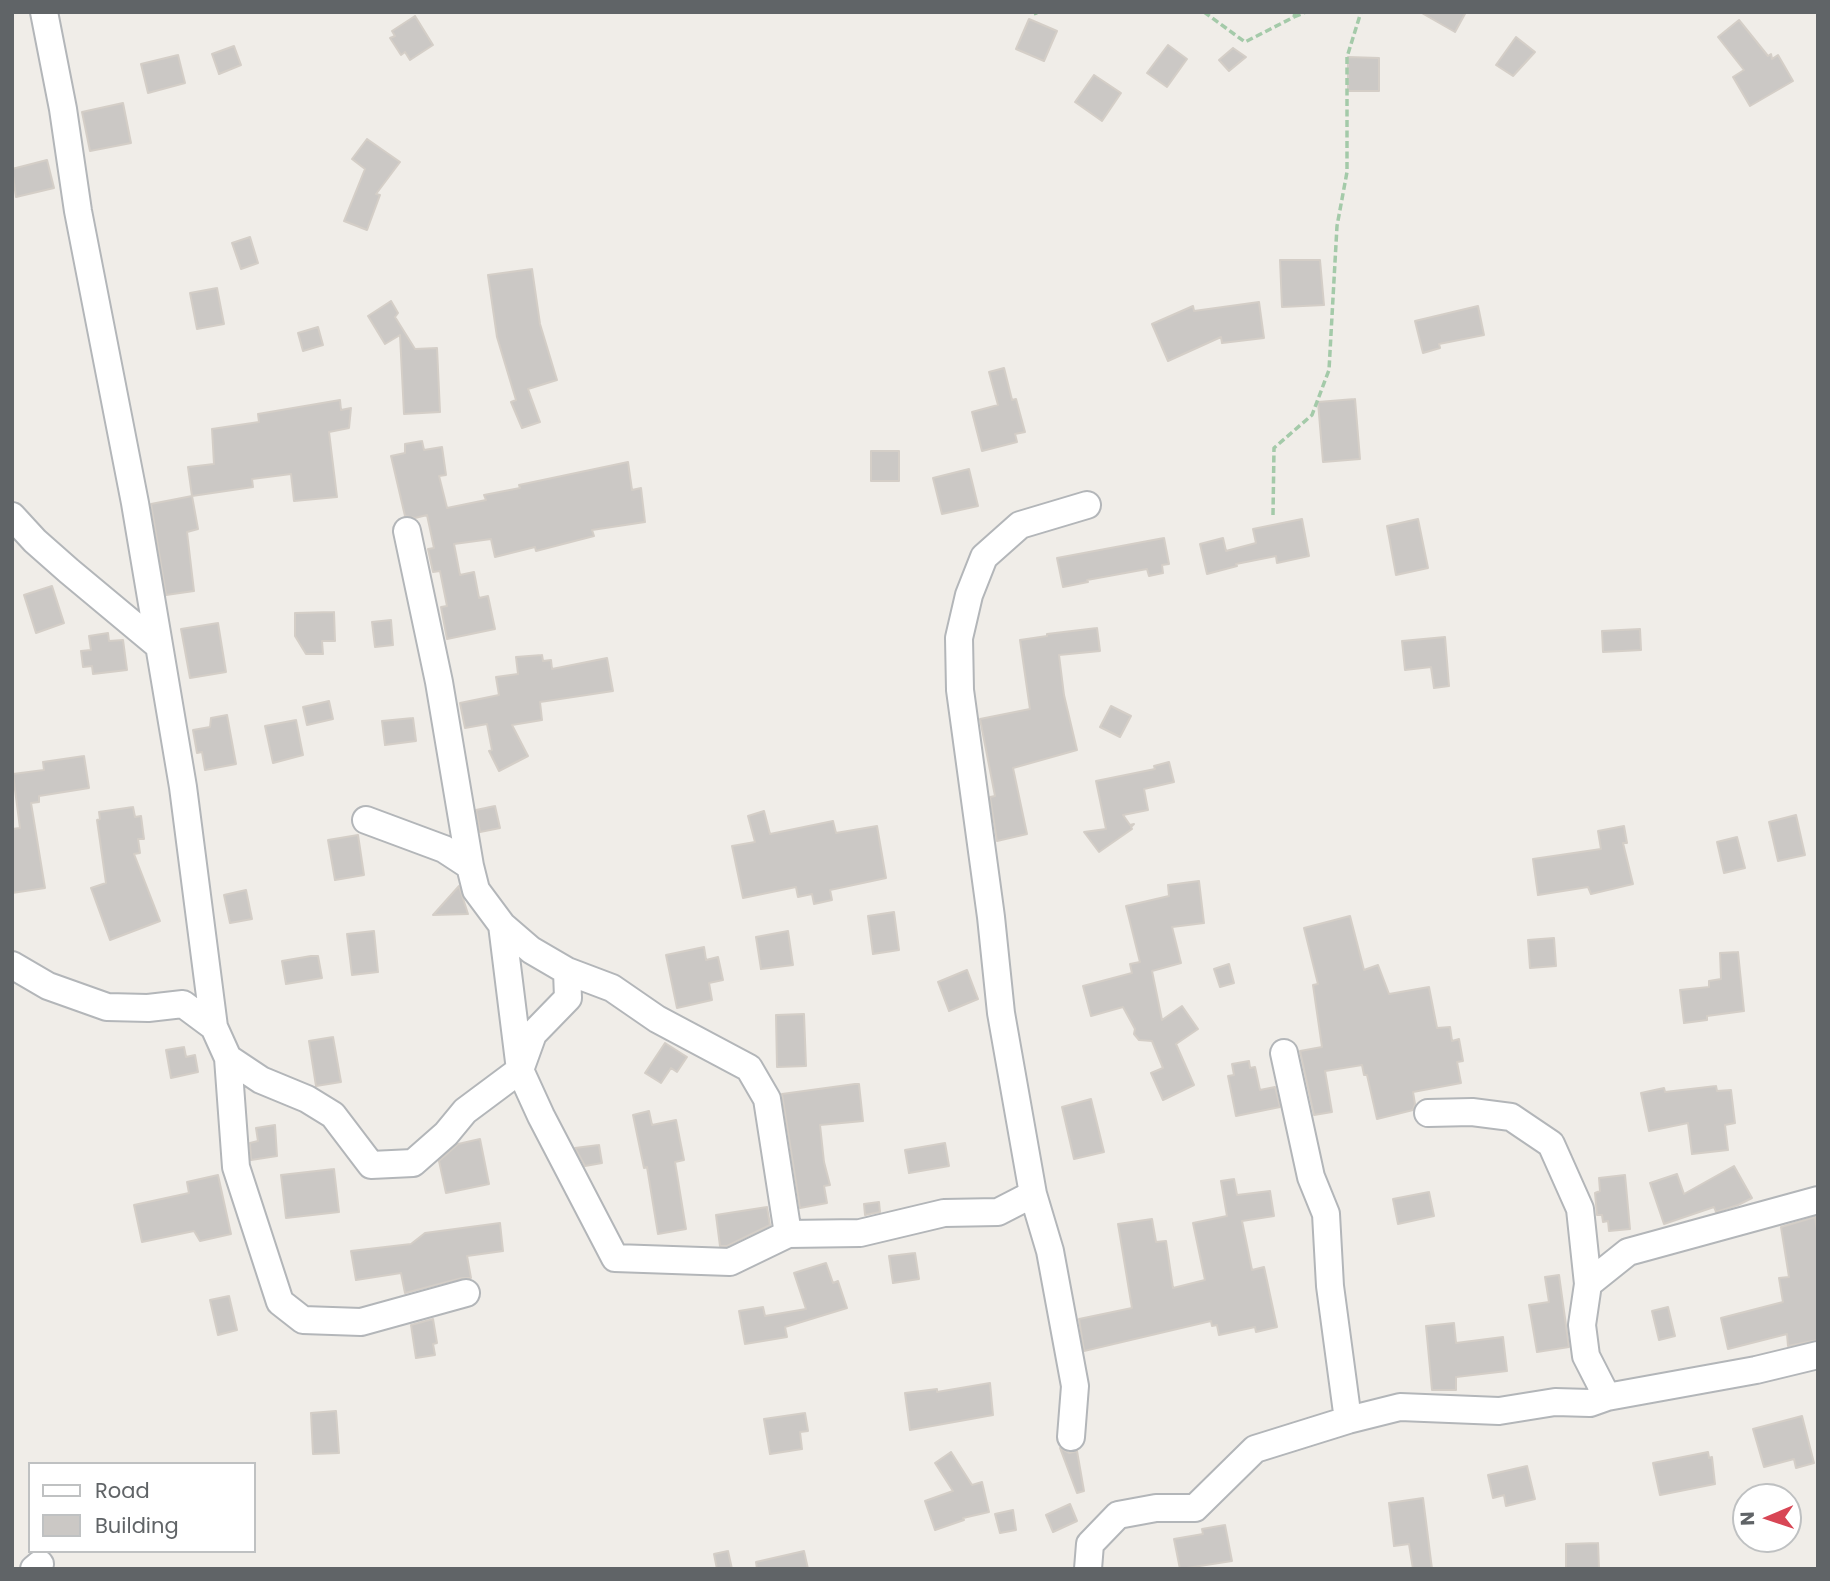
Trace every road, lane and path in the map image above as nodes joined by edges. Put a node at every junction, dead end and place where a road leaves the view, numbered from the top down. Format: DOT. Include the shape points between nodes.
graph roads {
  1 [pos="44,12"];
  2 [pos="1204,12"];
  3 [pos="1306,12"];
  4 [pos="1361,12"];
  5 [pos="1295,15"];
  6 [pos="1087,505"];
  7 [pos="1273,515"];
  8 [pos="12,516"];
  9 [pos="407,531"];
  10 [pos="159,646"];
  11 [pos="366,820"];
  12 [pos="470,866"];
  13 [pos="502,925"];
  14 [pos="12,965"];
  15 [pos="567,971"];
  16 [pos="214,1027"];
  17 [pos="1283,1053"];
  18 [pos="228,1058"];
  19 [pos="520,1070"];
  20 [pos="1428,1113"];
  21 [pos="1034,1194"];
  22 [pos="1818,1200"];
  23 [pos="788,1234"];
  24 [pos="1588,1284"];
  25 [pos="466,1293"];
  26 [pos="1818,1355"];
  27 [pos="1607,1397"];
  28 [pos="1348,1420"];
  29 [pos="1071,1437"];
  30 [pos="1088,1569"];
  1 -- 10 [label="street"];
  2 -- 5 [label="path" via="1245,42"];
  3 -- 5 [label="path"];
  4 -- 7 [label="path" via="1347,57 1347,172 1337,226 1329,370 1312,415 1274,448"];
  6 -- 21 [label="street" via="1020,525 984,557 959,638 960,690 1001,1013"];
  8 -- 10 [label="street"];
  9 -- 12 [label="street" via="439,681"];
  10 -- 16 [label="street" via="183,787"];
  11 -- 12 [label="street" via="444,849"];
  12 -- 13 [label="street" via="476,890"];
  13 -- 15 [label="street" via="531,950"];
  13 -- 19 [label="street"];
  14 -- 16 [label="street" via="48,986 107,1007 183,1004"];
  15 -- 19 [label="street" via="568,998 533,1034"];
  15 -- 23 [label="street" via="611,988 749,1068 767,1099"];
  16 -- 18 [label="street"];
  17 -- 28 [label="street" via="1311,1177 1326,1214 1330,1286"];
  18 -- 19 [label="street" via="261,1080 333,1115 371,1165 413,1163 465,1111"];
  18 -- 25 [label="street" via="236,1167 280,1302 303,1320 361,1322"];
  19 -- 23 [label="street" via="615,1258 730,1262"];
  20 -- 24 [label="street" via="1511,1117 1551,1144 1580,1209"];
  21 -- 23 [label="street" via="998,1212 944,1213 860,1233"];
  21 -- 29 [label="street" via="1075,1386"];
  22 -- 24 [label="street" via="1628,1252"];
  24 -- 27 [label="street" via="1582,1325 1586,1356"];
  26 -- 27 [label="street"];
  27 -- 28 [label="street" via="1590,1404 1555,1402 1499,1411 1400,1407"];
  28 -- 30 [label="street" via="1255,1449 1195,1508 1156,1508 1118,1515 1090,1544"];
}
